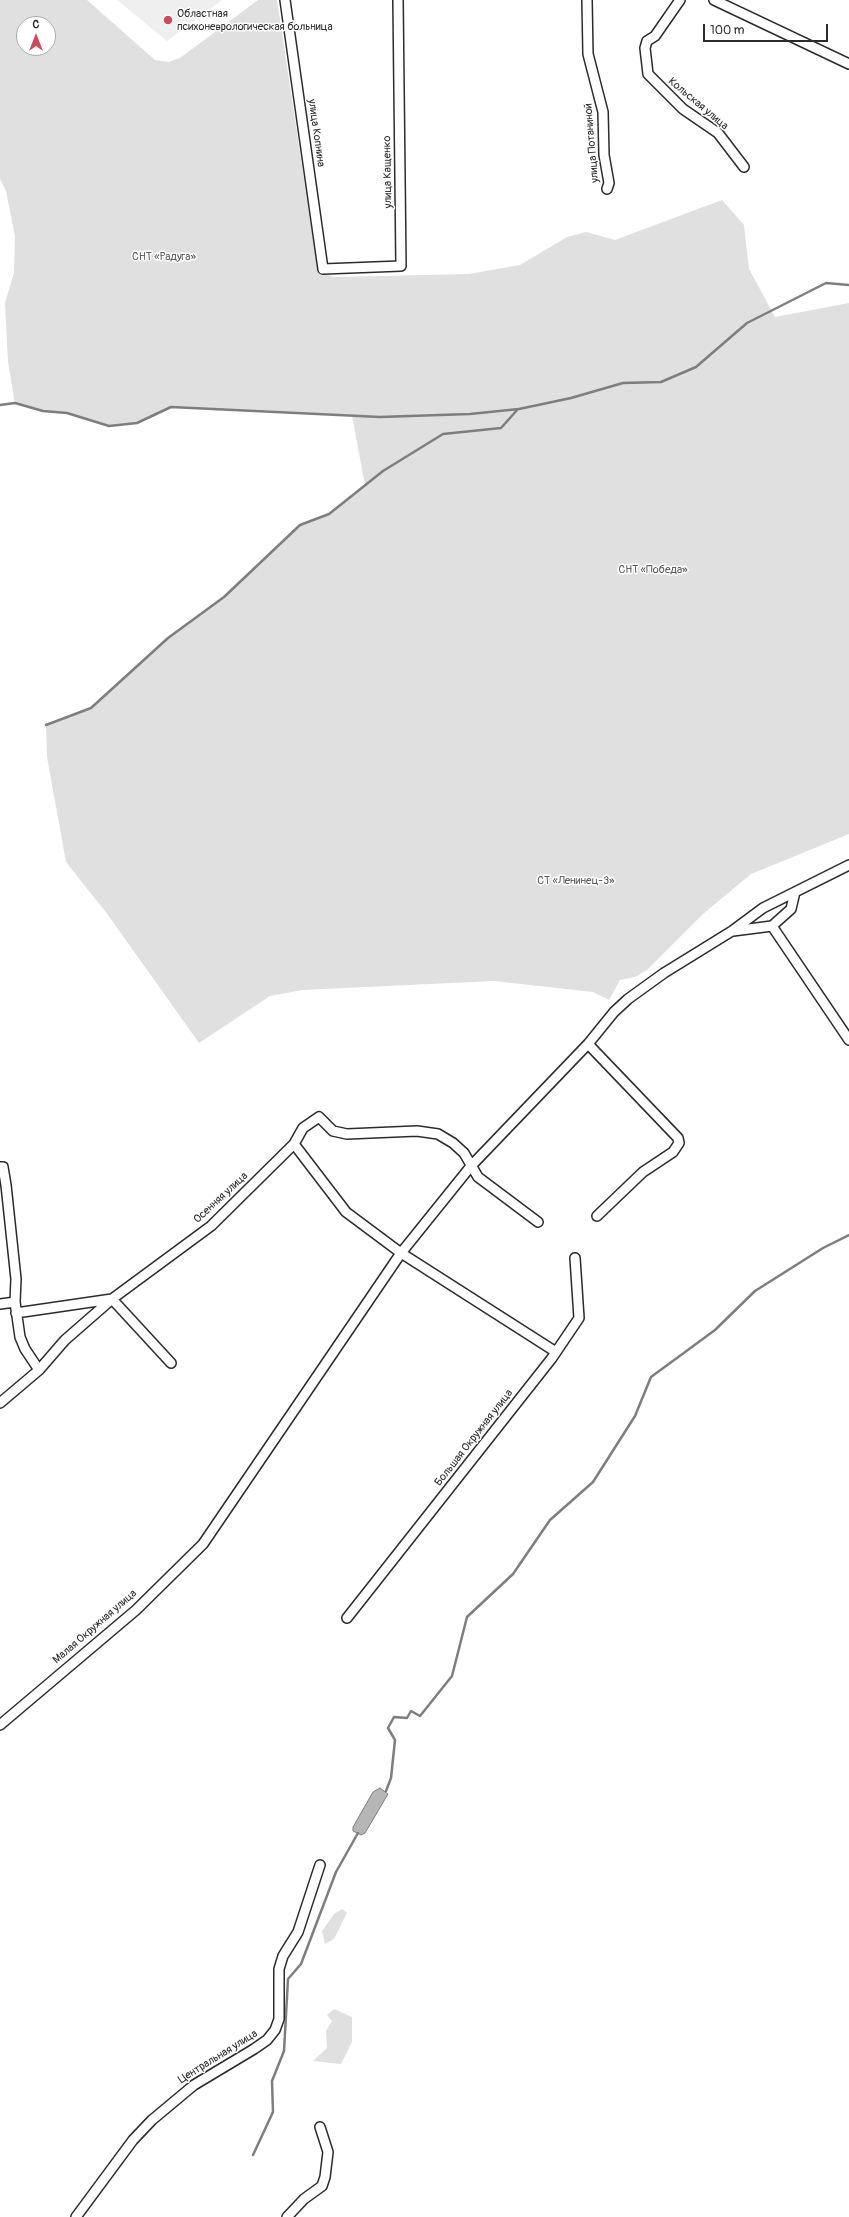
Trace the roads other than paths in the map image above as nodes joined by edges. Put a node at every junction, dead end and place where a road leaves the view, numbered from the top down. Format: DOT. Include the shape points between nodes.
graph roads {
  1 [pos="285,0"];
  2 [pos="398,0"];
  3 [pos="587,0"];
  4 [pos="680,0"];
  5 [pos="714,0"];
  6 [pos="849,64"];
  7 [pos="744,167"];
  8 [pos="607,189"];
  9 [pos="323,269"];
  10 [pos="849,865"];
  11 [pos="795,892"];
  12 [pos="772,926"];
  13 [pos="732,931"];
  14 [pos="849,1040"];
  15 [pos="588,1044"];
  16 [pos="294,1144"];
  17 [pos="471,1166"];
  18 [pos="2,1167"];
  19 [pos="597,1216"];
  20 [pos="538,1222"];
  21 [pos="401,1253"];
  22 [pos="576,1258"];
  23 [pos="112,1299"];
  24 [pos="15,1302"];
  25 [pos="0,1304"];
  26 [pos="16,1313"];
  27 [pos="556,1352"];
  28 [pos="171,1363"];
  29 [pos="39,1370"];
  30 [pos="0,1403"];
  31 [pos="347,1618"];
  32 [pos="0,1725"];
  33 [pos="320,1865"];
  34 [pos="320,2127"];
  35 [pos="76,2217"];
  36 [pos="287,2217"];
  1 -- 9 [label="street, улица Копнина"];
  2 -- 9 [label="street, улица Кащенко" via="401,266"];
  3 -- 8 [label="street, улица Потаниной" via="588,54 603,112 604,155 609,183"];
  4 -- 7 [label="street, Кольская улица" via="655,36 647,41 645,48 648,74 683,109 718,133"];
  5 -- 6 [label="street"];
  10 -- 11 [label="street"];
  11 -- 12 [label="street" via="791,909"];
  11 -- 13 [label="street" via="763,908"];
  12 -- 13 [label="street"];
  12 -- 14 [label="street"];
  13 -- 15 [label="street, Малая Окружная улица" via="670,969 628,999"];
  15 -- 17 [label="street, Малая Окружная улица"];
  15 -- 19 [label="street" via="678,1138 679,1143 673,1152 643,1172"];
  16 -- 17 [label="street, Осенняя улица" via="303,1128 319,1117 333,1131 347,1134 417,1131 438,1134 464,1153"];
  16 -- 21 [label="street" via="346,1212"];
  16 -- 23 [label="street, Осенняя улица" via="211,1226"];
  17 -- 20 [label="street" via="478,1177"];
  17 -- 21 [label="street, Малая Окружная улица"];
  18 -- 24 [label="street" via="16,1279"];
  21 -- 27 [label="street"];
  21 -- 32 [label="street, Малая Окружная улица" via="203,1544 136,1610"];
  22 -- 27 [label="street, Большая Окружная улица" via="579,1318"];
  23 -- 26 [label="street"];
  23 -- 28 [label="street"];
  23 -- 29 [label="street, Осенняя улица" via="65,1340"];
  24 -- 25 [label="street"];
  24 -- 26 [label="street"];
  26 -- 29 [label="street" via="23,1343"];
  27 -- 31 [label="street, Большая Окружная улица"];
  29 -- 30 [label="street, Осенняя улица"];
  33 -- 35 [label="street, Центральная улица" via="298,1932 283,1956 279,1969 276,2030 254,2049 194,2085 152,2120 133,2140"];
  34 -- 36 [label="street" via="328,2152 322,2186 304,2199"];
}
